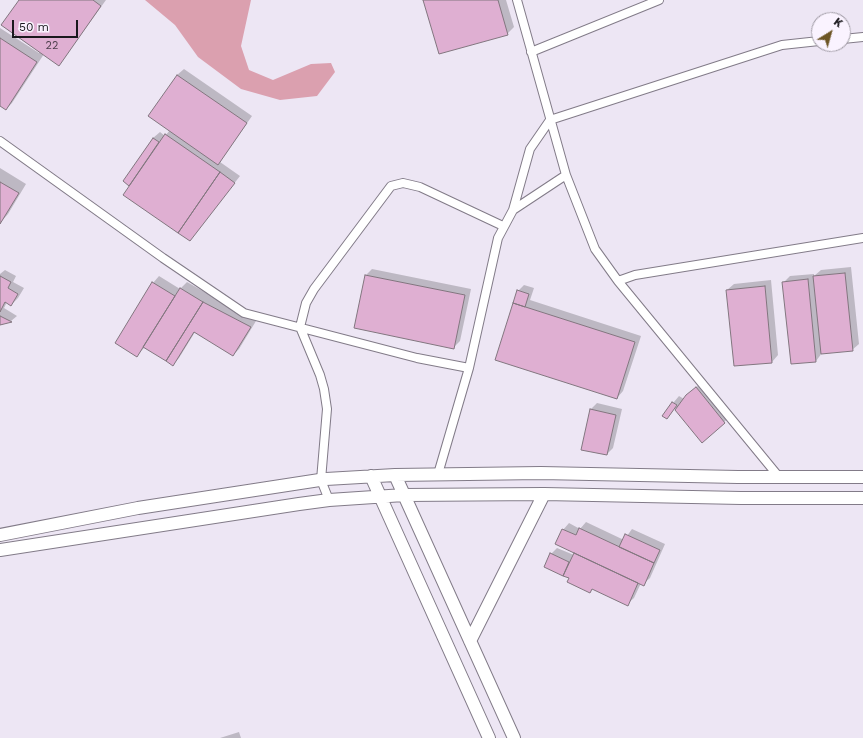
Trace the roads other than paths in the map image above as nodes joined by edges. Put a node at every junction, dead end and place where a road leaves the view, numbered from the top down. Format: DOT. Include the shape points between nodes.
graph roads {
  1 [pos="517,0"];
  2 [pos="659,0"];
  3 [pos="863,37"];
  4 [pos="851,38"];
  5 [pos="811,42"];
  6 [pos="531,52"];
  7 [pos="550,120"];
  8 [pos="0,140"];
  9 [pos="566,175"];
  10 [pos="512,210"];
  11 [pos="503,226"];
  12 [pos="863,238"];
  13 [pos="618,281"];
  14 [pos="300,327"];
  15 [pos="469,368"];
  16 [pos="438,474"];
  17 [pos="395,475"];
  18 [pos="371,476"];
  19 [pos="779,477"];
  20 [pos="863,477"];
  21 [pos="320,480"];
  22 [pos="544,494"];
  23 [pos="404,495"];
  24 [pos="380,497"];
  25 [pos="863,498"];
  26 [pos="329,500"];
  27 [pos="0,535"];
  28 [pos="0,550"];
  29 [pos="470,641"];
  30 [pos="489,738"];
  31 [pos="514,738"];
  1 -- 6 [label="street"];
  2 -- 6 [label="street"];
  3 -- 4 [label="street"];
  5 -- 7 [label="street" via="782,45"];
  6 -- 7 [label="street"];
  7 -- 9 [label="street"];
  7 -- 10 [label="street" via="530,149"];
  8 -- 14 [label="street" via="244,313"];
  9 -- 10 [label="street"];
  9 -- 13 [label="street" via="595,249"];
  10 -- 11 [label="street"];
  11 -- 14 [label="street" via="420,187 403,183 391,186 314,289 306,303"];
  11 -- 15 [label="street" via="498,238"];
  12 -- 13 [label="street" via="635,275"];
  13 -- 19 [label="street"];
  14 -- 15 [label="street" via="417,358"];
  14 -- 21 [label="street" via="320,375 327,409"];
  15 -- 16 [label="street"];
  16 -- 17 [label="main road"];
  16 -- 19 [label="main road"];
  17 -- 18 [label="main road"];
  17 -- 23 [label="main road"];
  18 -- 21 [label="main road"];
  18 -- 24 [label="main road"];
  19 -- 20 [label="main road"];
  21 -- 26 [label="street"];
  21 -- 27 [label="main road" via="138,508"];
  22 -- 23 [label="main road"];
  22 -- 25 [label="main road"];
  22 -- 29 [label="main road"];
  23 -- 24 [label="main road"];
  23 -- 29 [label="main road"];
  24 -- 26 [label="main road"];
  24 -- 30 [label="main road"];
  26 -- 28 [label="main road"];
  29 -- 31 [label="main road"];
}
